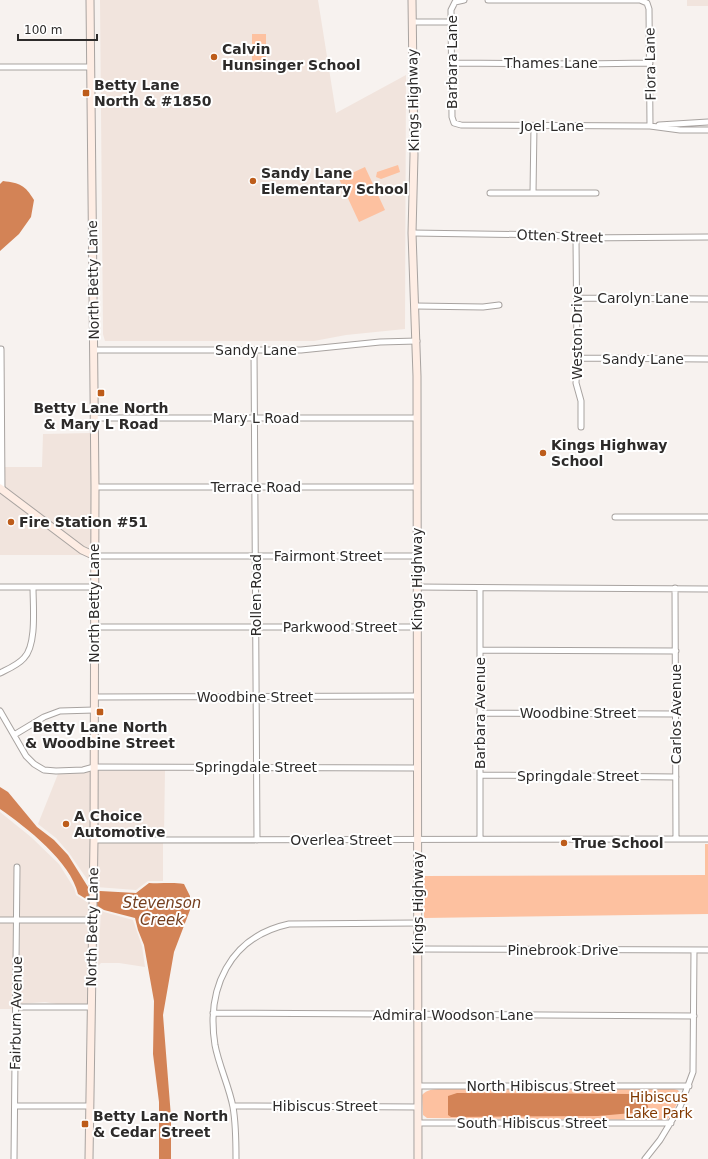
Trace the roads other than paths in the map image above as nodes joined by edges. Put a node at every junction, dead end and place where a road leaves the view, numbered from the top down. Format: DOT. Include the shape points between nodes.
graph roads {
  1 [pos="90,0"];
  2 [pos="412,0"];
  3 [pos="464,0"];
  4 [pos="488,0"];
  5 [pos="412,22"];
  6 [pos="451,22"];
  7 [pos="452,63"];
  8 [pos="650,63"];
  9 [pos="0,66"];
  10 [pos="90,67"];
  11 [pos="708,122"];
  12 [pos="454,123"];
  13 [pos="534,126"];
  14 [pos="650,126"];
  15 [pos="708,130"];
  16 [pos="490,193"];
  17 [pos="533,193"];
  18 [pos="596,193"];
  19 [pos="412,233"];
  20 [pos="708,237"];
  21 [pos="576,238"];
  22 [pos="577,298"];
  23 [pos="708,299"];
  24 [pos="499,305"];
  25 [pos="416,306"];
  26 [pos="417,341"];
  27 [pos="1,349"];
  28 [pos="94,350"];
  29 [pos="254,350"];
  30 [pos="577,358"];
  31 [pos="708,359"];
  32 [pos="95,418"];
  33 [pos="255,418"];
  34 [pos="416,418"];
  35 [pos="581,427"];
  36 [pos="95,487"];
  37 [pos="255,487"];
  38 [pos="416,487"];
  39 [pos="1,489"];
  40 [pos="615,517"];
  41 [pos="708,517"];
  42 [pos="95,556"];
  43 [pos="256,556"];
  44 [pos="417,556"];
  45 [pos="0,587"];
  46 [pos="33,587"];
  47 [pos="417,587"];
  48 [pos="95,588"];
  49 [pos="480,588"];
  50 [pos="675,588"];
  51 [pos="708,588"];
  52 [pos="257,626"];
  53 [pos="94,627"];
  54 [pos="417,627"];
  55 [pos="480,650"];
  56 [pos="676,651"];
  57 [pos="0,673"];
  58 [pos="417,696"];
  59 [pos="94,697"];
  60 [pos="256,697"];
  61 [pos="94,710"];
  62 [pos="0,712"];
  63 [pos="480,713"];
  64 [pos="676,714"];
  65 [pos="14,735"];
  66 [pos="94,767"];
  67 [pos="257,767"];
  68 [pos="418,768"];
  69 [pos="480,775"];
  70 [pos="676,777"];
  71 [pos="480,838"];
  72 [pos="418,839"];
  73 [pos="708,839"];
  74 [pos="94,840"];
  75 [pos="257,840"];
  76 [pos="676,840"];
  77 [pos="17,867"];
  78 [pos="0,920"];
  79 [pos="17,920"];
  80 [pos="93,920"];
  81 [pos="418,923"];
  82 [pos="417,949"];
  83 [pos="694,950"];
  84 [pos="708,950"];
  85 [pos="16,1007"];
  86 [pos="91,1007"];
  87 [pos="213,1013"];
  88 [pos="418,1014"];
  89 [pos="694,1016"];
  90 [pos="418,1086"];
  91 [pos="689,1086"];
  92 [pos="15,1106"];
  93 [pos="90,1106"];
  94 [pos="233,1106"];
  95 [pos="418,1107"];
  96 [pos="418,1123"];
  97 [pos="671,1123"];
  98 [pos="14,1159"];
  99 [pos="89,1159"];
  100 [pos="236,1159"];
  101 [pos="418,1159"];
  102 [pos="645,1159"];
  1 -- 10 [label="street, North Betty Lane"];
  2 -- 5 [label="street, Kings Highway"];
  3 -- 6 [label="street, Barbara Lane" via="455,2 451,10"];
  4 -- 8 [label="street, Flora Lane" via="640,0 646,3 649,9"];
  5 -- 6 [label="street"];
  5 -- 19 [label="street, Kings Highway"];
  6 -- 7 [label="street, Barbara Lane"];
  7 -- 8 [label="street, Thames Lane"];
  7 -- 12 [label="street, Barbara Lane"];
  8 -- 14 [label="street, Flora Lane"];
  9 -- 10 [label="street"];
  10 -- 28 [label="street, North Betty Lane"];
  11 -- 14 [label="street, Joel Lane"];
  12 -- 13 [label="street, Joel Lane"];
  13 -- 14 [label="street, Joel Lane"];
  13 -- 17 [label="street"];
  14 -- 15 [label="street, Joel Lane"];
  16 -- 17 [label="street"];
  17 -- 18 [label="street"];
  19 -- 21 [label="street, Otten Street" via="554,235"];
  19 -- 25 [label="street, Kings Highway"];
  20 -- 21 [label="street, Otten Street"];
  21 -- 22 [label="street, Weston Drive"];
  22 -- 23 [label="street, Carolyn Lane"];
  22 -- 30 [label="street, Weston Drive"];
  24 -- 25 [label="street"];
  25 -- 26 [label="street, Kings Highway"];
  26 -- 29 [label="street, Sandy Lane" via="380,342 322,349"];
  26 -- 34 [label="street, Kings Highway"];
  27 -- 39 [label="street"];
  28 -- 29 [label="street, Sandy Lane"];
  28 -- 32 [label="street, North Betty Lane"];
  29 -- 33 [label="street, Rollen Road"];
  30 -- 31 [label="street, Sandy Lane"];
  30 -- 35 [label="street, Weston Drive" via="576,383 581,401"];
  32 -- 33 [label="street, Mary L Road"];
  32 -- 36 [label="street, North Betty Lane"];
  33 -- 34 [label="street, Mary L Road"];
  33 -- 37 [label="street, Rollen Road"];
  34 -- 38 [label="street, Kings Highway"];
  36 -- 37 [label="street, Terrace Road"];
  36 -- 42 [label="street, North Betty Lane"];
  37 -- 38 [label="street, Terrace Road"];
  37 -- 43 [label="street, Rollen Road"];
  38 -- 44 [label="street, Kings Highway"];
  39 -- 42 [label="street" via="82,550"];
  40 -- 41 [label="street"];
  42 -- 43 [label="street, Fairmont Street"];
  42 -- 48 [label="street, North Betty Lane"];
  43 -- 44 [label="street, Fairmont Street"];
  43 -- 52 [label="street, Rollen Road"];
  44 -- 47 [label="street, Kings Highway"];
  45 -- 46 [label="street"];
  46 -- 48 [label="street"];
  46 -- 57 [label="street" via="32,636 28,652 18,663"];
  47 -- 49 [label="street"];
  47 -- 54 [label="street, Kings Highway"];
  48 -- 53 [label="street, North Betty Lane"];
  49 -- 50 [label="street"];
  49 -- 55 [label="street, Barbara Avenue"];
  50 -- 51 [label="street"];
  50 -- 56 [label="street, Carlos Avenue"];
  52 -- 53 [label="street, Parkwood Street"];
  52 -- 54 [label="street, Parkwood Street"];
  52 -- 60 [label="street, Rollen Road"];
  53 -- 59 [label="street, North Betty Lane"];
  54 -- 58 [label="street, Kings Highway"];
  55 -- 56 [label="street"];
  55 -- 63 [label="street, Barbara Avenue"];
  56 -- 64 [label="street, Carlos Avenue"];
  58 -- 60 [label="street, Woodbine Street"];
  58 -- 68 [label="street, Kings Highway"];
  59 -- 60 [label="street, Woodbine Street"];
  59 -- 61 [label="street, North Betty Lane"];
  60 -- 67 [label="street, Rollen Road"];
  61 -- 65 [label="street" via="60,711 44,717"];
  61 -- 66 [label="street, North Betty Lane"];
  62 -- 65 [label="street, Springdale Street"];
  63 -- 64 [label="street, Woodbine Street"];
  63 -- 69 [label="street, Barbara Avenue"];
  64 -- 70 [label="street, Carlos Avenue"];
  65 -- 66 [label="street, Springdale Street" via="26,756 44,770 83,770"];
  66 -- 67 [label="street, Springdale Street"];
  66 -- 74 [label="street, North Betty Lane"];
  67 -- 68 [label="street, Springdale Street"];
  67 -- 75 [label="street, Rollen Road"];
  68 -- 72 [label="street, Kings Highway"];
  69 -- 70 [label="street, Springdale Street"];
  69 -- 71 [label="street, Barbara Avenue"];
  70 -- 76 [label="street, Carlos Avenue"];
  71 -- 72 [label="street, Overlea Street"];
  71 -- 76 [label="street, Overlea Street"];
  72 -- 75 [label="street, Overlea Street"];
  72 -- 81 [label="street, Kings Highway"];
  73 -- 76 [label="street, Overlea Street"];
  74 -- 75 [label="street, Overlea Street"];
  74 -- 80 [label="street, North Betty Lane"];
  77 -- 79 [label="street, Fairburn Avenue"];
  78 -- 79 [label="street"];
  79 -- 80 [label="street"];
  79 -- 85 [label="street, Fairburn Avenue"];
  80 -- 86 [label="street, North Betty Lane"];
  81 -- 82 [label="street, Kings Highway"];
  81 -- 87 [label="street" via="304,923 278,927 254,938 234,958 219,982"];
  82 -- 83 [label="street, Pinebrook Drive"];
  82 -- 88 [label="street, Kings Highway"];
  83 -- 84 [label="street, Pinebrook Drive"];
  83 -- 89 [label="street"];
  85 -- 86 [label="street"];
  85 -- 92 [label="street, Fairburn Avenue"];
  86 -- 93 [label="street, North Betty Lane"];
  87 -- 88 [label="street, Admiral Woodson Lane"];
  87 -- 94 [label="street" via="216,1046"];
  88 -- 89 [label="street, Admiral Woodson Lane"];
  88 -- 90 [label="street, Kings Highway"];
  89 -- 91 [label="street" via="694,1062"];
  90 -- 91 [label="street, North Hibiscus Street"];
  90 -- 95 [label="street, Kings Highway"];
  91 -- 97 [label="street"];
  92 -- 93 [label="street"];
  92 -- 98 [label="street, Fairburn Avenue"];
  93 -- 99 [label="street, North Betty Lane"];
  94 -- 95 [label="street, Hibiscus Street"];
  94 -- 100 [label="street"];
  95 -- 96 [label="street, Kings Highway"];
  96 -- 97 [label="street, South Hibiscus Street"];
  96 -- 101 [label="street, Kings Highway"];
  97 -- 102 [label="street"];
}
